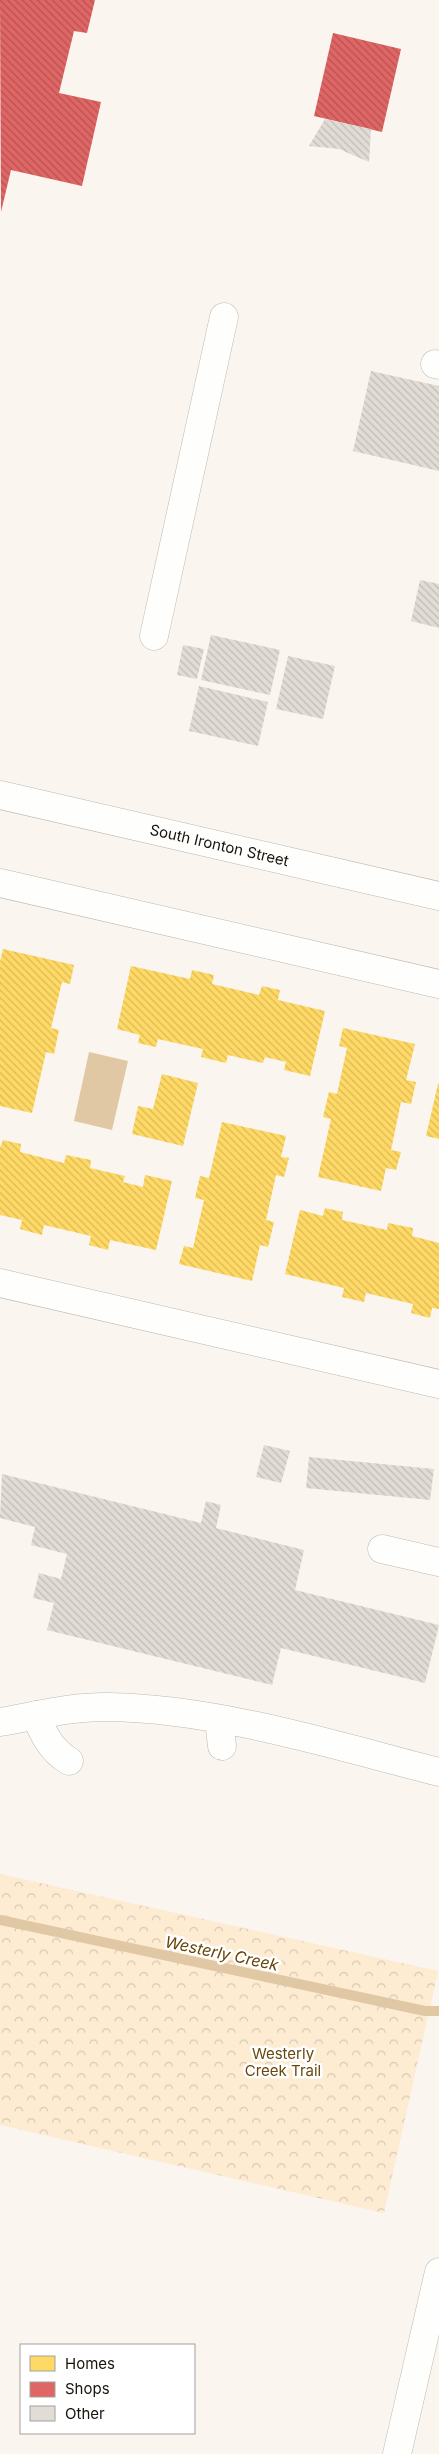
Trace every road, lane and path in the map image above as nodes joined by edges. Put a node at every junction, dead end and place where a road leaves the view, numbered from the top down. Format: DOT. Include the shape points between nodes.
graph roads {
  1 [pos="224,317"];
  2 [pos="154,636"];
  3 [pos="0,795"];
  4 [pos="0,884"];
  5 [pos="439,896"];
  6 [pos="439,984"];
  7 [pos="0,1283"];
  8 [pos="439,1384"];
  9 [pos="382,1549"];
  10 [pos="439,1562"];
  11 [pos="36,1715"];
  12 [pos="0,1722"];
  13 [pos="69,1761"];
  14 [pos="439,1772"];
  15 [pos="439,2272"];
  16 [pos="397,2454"];
  1 -- 2 [label="street"];
  3 -- 5 [label="street, South Ironton Street"];
  4 -- 6 [label="street"];
  7 -- 8 [label="street"];
  9 -- 10 [label="street"];
  11 -- 12 [label="street"];
  11 -- 13 [label="street" via="51,1746"];
  11 -- 14 [label="street" via="107,1707 164,1711 221,1733 263,1728"];
  15 -- 16 [label="street"];
}
